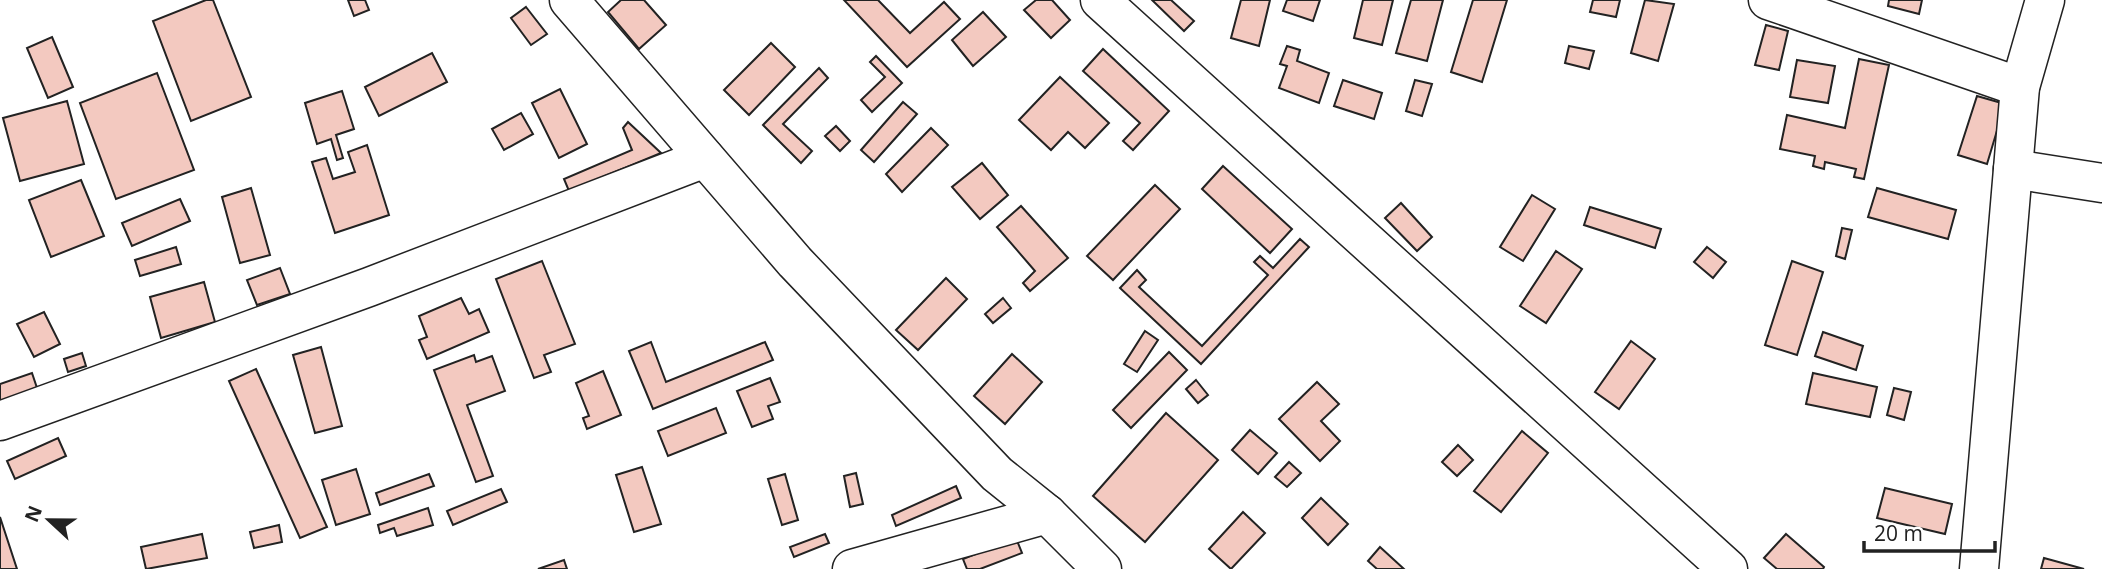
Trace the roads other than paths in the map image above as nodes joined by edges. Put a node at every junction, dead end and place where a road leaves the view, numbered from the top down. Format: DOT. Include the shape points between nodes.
graph roads {
  1 [pos="569,0"];
  2 [pos="1100,0"];
  3 [pos="1768,0"];
  4 [pos="2045,0"];
  5 [pos="2020,87"];
  6 [pos="705,158"];
  7 [pos="2013,169"];
  8 [pos="2102,183"];
  9 [pos="0,421"];
  10 [pos="1047,514"];
  11 [pos="852,569"];
  12 [pos="1102,569"];
  13 [pos="1728,569"];
  14 [pos="1979,569"];
  1 -- 6 [label="street"];
  2 -- 13 [label="street"];
  3 -- 5 [label="street"];
  4 -- 5 [label="street"];
  5 -- 7 [label="street"];
  6 -- 9 [label="street"];
  6 -- 10 [label="street" via="795,262 997,474"];
  7 -- 8 [label="street"];
  7 -- 14 [label="street"];
  10 -- 11 [label="street"];
  10 -- 12 [label="street"];
}
